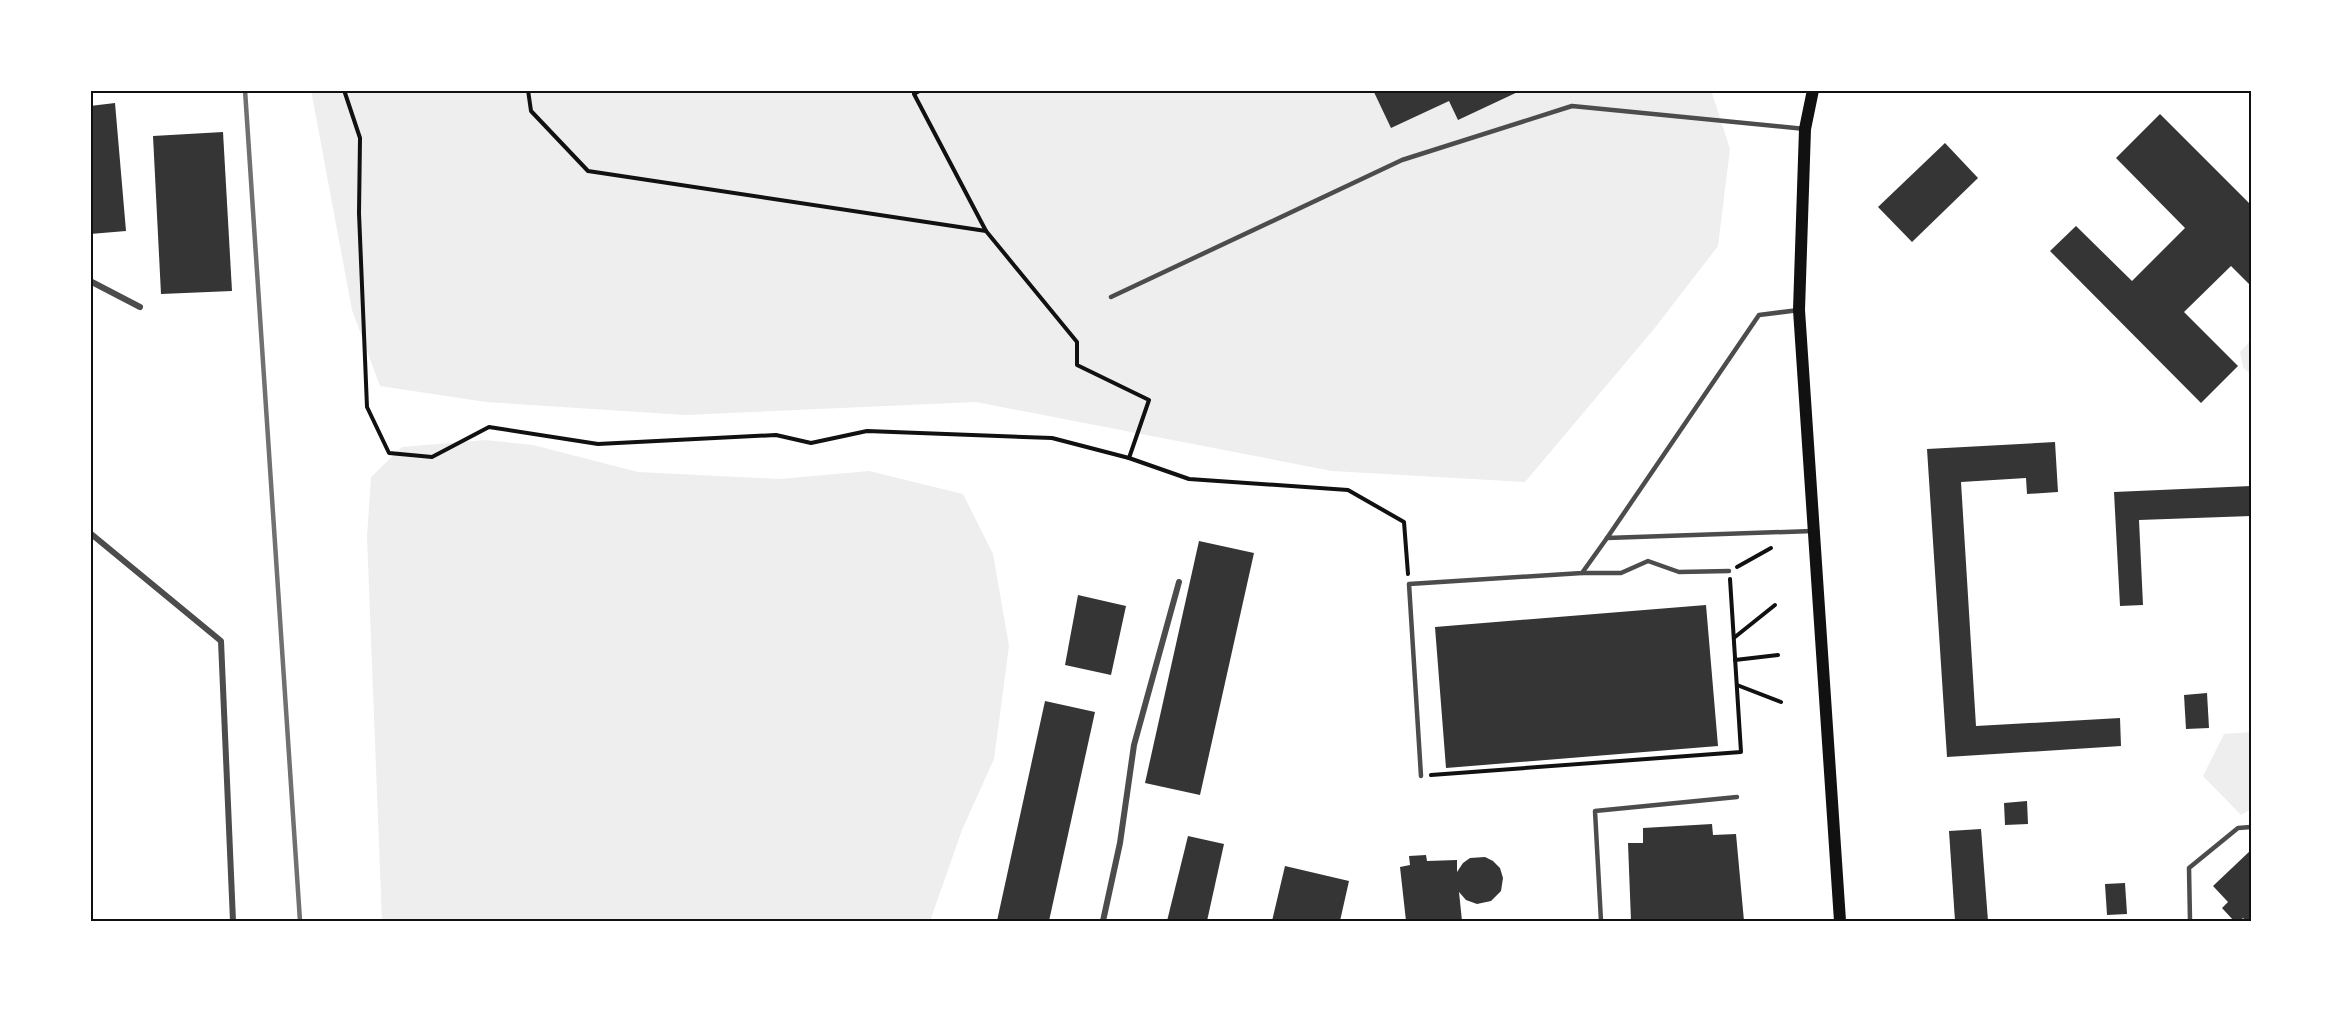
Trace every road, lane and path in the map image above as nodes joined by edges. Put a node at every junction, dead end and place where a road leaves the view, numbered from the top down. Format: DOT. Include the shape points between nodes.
graph roads {
  1 [pos="344,90"];
  2 [pos="528,90"];
  3 [pos="921,90"];
  4 [pos="1813,90"];
  5 [pos="1805,129"];
  6 [pos="986,231"];
  7 [pos="90,281"];
  8 [pos="1112,297"];
  9 [pos="140,307"];
  10 [pos="1799,310"];
  11 [pos="1129,458"];
  12 [pos="1814,531"];
  13 [pos="90,533"];
  14 [pos="1607,538"];
  15 [pos="1772,548"];
  16 [pos="1730,571"];
  17 [pos="1582,573"];
  18 [pos="1179,582"];
  19 [pos="1409,584"];
  20 [pos="1775,605"];
  21 [pos="1734,638"];
  22 [pos="1778,655"];
  23 [pos="1735,660"];
  24 [pos="1737,685"];
  25 [pos="1782,702"];
  26 [pos="1421,776"];
  27 [pos="1737,797"];
  28 [pos="2251,827"];
  29 [pos="233,921"];
  30 [pos="1103,921"];
  31 [pos="1601,921"];
  32 [pos="1840,921"];
  33 [pos="2190,921"];
  1 -- 11 [label="path" via="360,138 367,407 389,453 432,457 489,427 598,444 776,435 811,442 867,431 1052,438"];
  2 -- 6 [label="path" via="531,111 588,171"];
  3 -- 6 [label="path" via="914,94"];
  4 -- 5 [label="main road"];
  5 -- 8 [label="lane" via="1572,106 1402,160"];
  5 -- 10 [label="main road"];
  6 -- 11 [label="path" via="1077,342 1077,365 1149,400"];
  7 -- 9 [label="street"];
  10 -- 12 [label="main road"];
  10 -- 14 [label="lane" via="1759,315"];
  11 -- 19 [label="path" via="1189,479 1348,490 1404,522"];
  12 -- 14 [label="lane"];
  12 -- 32 [label="main road"];
  13 -- 29 [label="street" via="221,641"];
  14 -- 17 [label="lane"];
  15 -- 16 [label="path"];
  16 -- 17 [label="lane" via="1679,572 1648,561 1622,573"];
  16 -- 21 [label="path"];
  17 -- 19 [label="lane"];
  18 -- 30 [label="street" via="1134,745 1120,843"];
  19 -- 26 [label="lane"];
  20 -- 21 [label="path"];
  21 -- 23 [label="path"];
  22 -- 23 [label="path"];
  23 -- 24 [label="path"];
  24 -- 25 [label="path"];
  24 -- 26 [label="path" via="1741,752"];
  27 -- 31 [label="lane" via="1595,811"];
  28 -- 33 [label="lane" via="2238,828 2189,868"];
}
